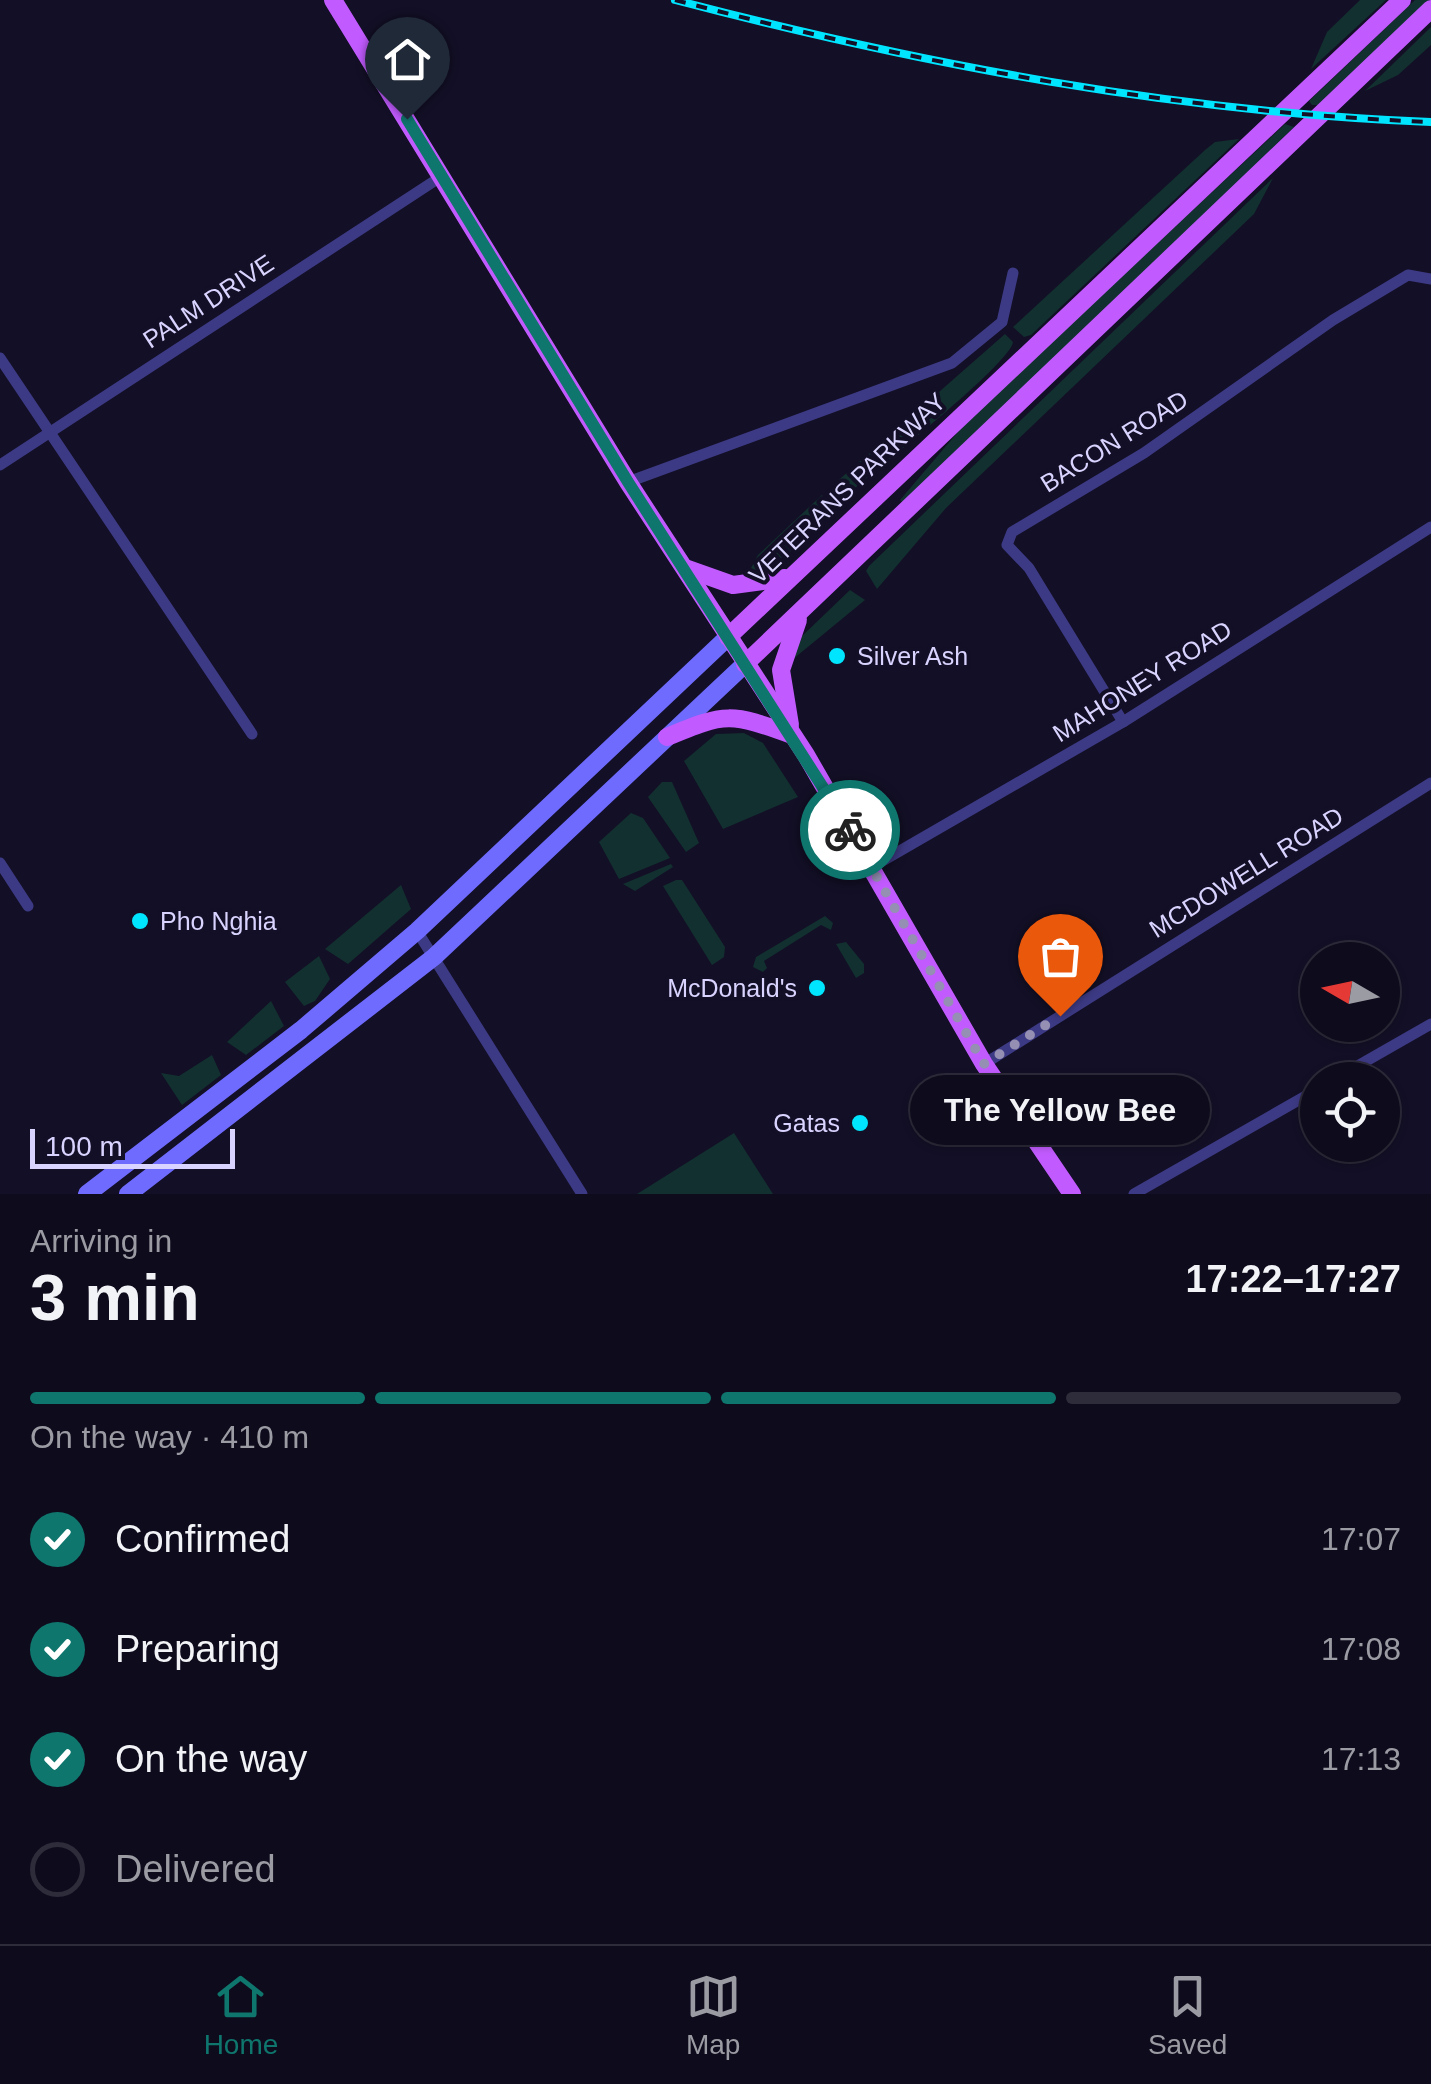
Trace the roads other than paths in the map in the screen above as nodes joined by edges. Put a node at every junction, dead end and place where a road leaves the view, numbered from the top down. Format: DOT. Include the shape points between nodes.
graph roads {
  1 [pos="333,0"];
  2 [pos="1402,0"];
  3 [pos="1431,9"];
  4 [pos="442,176"];
  5 [pos="1013,273"];
  6 [pos="1431,279"];
  7 [pos="0,358"];
  8 [pos="49,430"];
  9 [pos="0,465"];
  10 [pos="628,482"];
  11 [pos="1431,526"];
  12 [pos="682,566"];
  13 [pos="790,576"];
  14 [pos="804,608"];
  15 [pos="728,637"];
  16 [pos="745,664"];
  17 [pos="1122,722"];
  18 [pos="252,734"];
  19 [pos="792,735"];
  20 [pos="667,737"];
  21 [pos="1431,783"];
  22 [pos="0,863"];
  23 [pos="872,867"];
  24 [pos="28,906"];
  25 [pos="417,931"];
  26 [pos="434,956"];
  27 [pos="1431,1024"];
  28 [pos="1364,1062"];
  29 [pos="984,1064"];
  30 [pos="1300,1099"];
  31 [pos="87,1194"];
  32 [pos="128,1194"];
  33 [pos="582,1194"];
  34 [pos="1072,1194"];
  35 [pos="1134,1194"];
  1 -- 4 [label="main road"];
  2 -- 13 [label="main road, VETERANS PARKWAY"];
  3 -- 14 [label="main road"];
  4 -- 8 [label="street, PALM DRIVE"];
  4 -- 10 [label="main road"];
  5 -- 10 [label="street" via="1002,322 952,363"];
  6 -- 17 [label="street, BACON ROAD" via="1408,275 1332,320 1144,452 1012,532 1007,545 1029,568"];
  7 -- 8 [label="street"];
  8 -- 9 [label="street, PALM DRIVE"];
  8 -- 18 [label="street"];
  10 -- 12 [label="main road"];
  11 -- 17 [label="street, MAHONEY ROAD"];
  12 -- 13 [label="main road" via="733,586"];
  12 -- 15 [label="main road"];
  13 -- 15 [label="main road, VETERANS PARKWAY"];
  14 -- 16 [label="main road"];
  14 -- 19 [label="main road" via="781,670"];
  15 -- 16 [label="main road"];
  15 -- 25 [label="main road, VETERANS PARKWAY"];
  16 -- 19 [label="main road"];
  16 -- 20 [label="main road"];
  17 -- 23 [label="street, MAHONEY ROAD"];
  19 -- 20 [label="main road" via="732,716"];
  19 -- 23 [label="main road"];
  20 -- 26 [label="main road"];
  21 -- 29 [label="street, MCDOWELL ROAD"];
  22 -- 24 [label="street"];
  23 -- 29 [label="main road"];
  25 -- 26 [label="street"];
  25 -- 31 [label="main road, VETERANS PARKWAY" via="302,1030"];
  26 -- 32 [label="main road"];
  26 -- 33 [label="street"];
  27 -- 28 [label="street"];
  29 -- 34 [label="main road"];
  30 -- 35 [label="street"];
}
